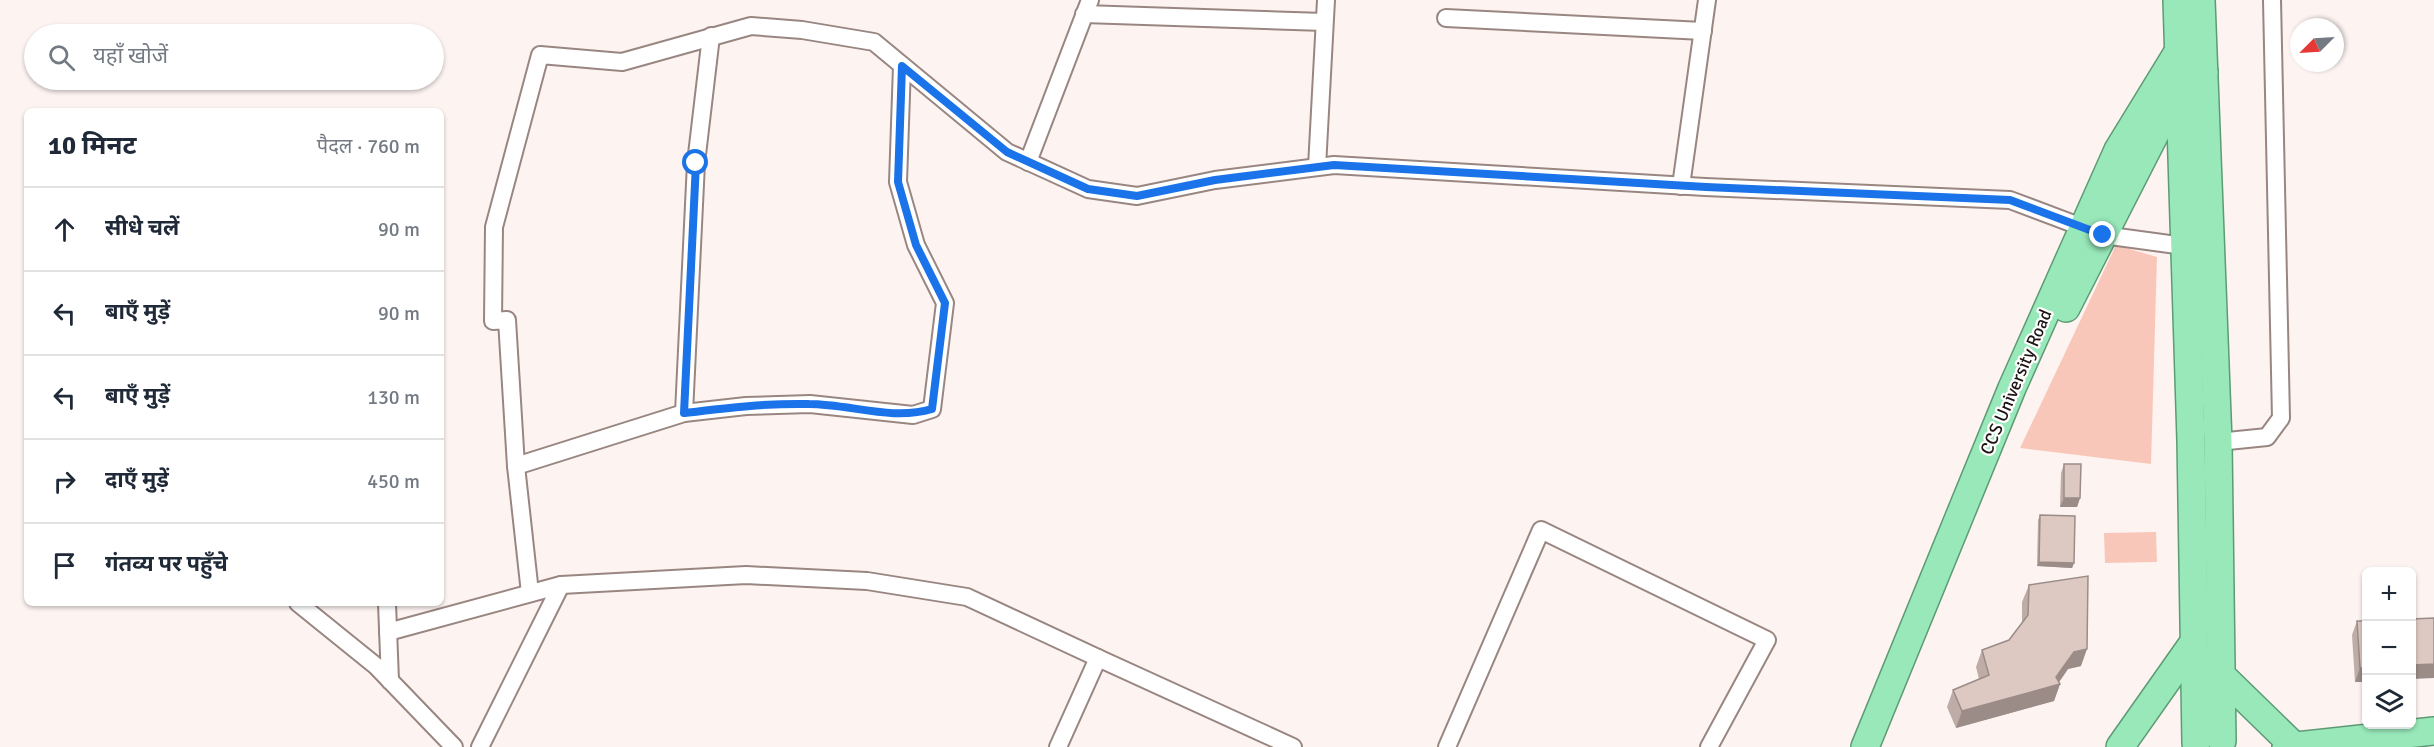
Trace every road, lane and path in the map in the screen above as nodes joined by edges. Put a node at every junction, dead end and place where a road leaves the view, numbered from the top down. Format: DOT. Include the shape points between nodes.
graph roads {
  1 [pos="1326,0"];
  2 [pos="1707,0"];
  3 [pos="2177,0"];
  4 [pos="2201,0"];
  5 [pos="2272,0"];
  6 [pos="1087,7"];
  7 [pos="1446,18"];
  8 [pos="1324,22"];
  9 [pos="1702,31"];
  10 [pos="711,36"];
  11 [pos="2202,41"];
  12 [pos="2178,52"];
  13 [pos="902,66"];
  14 [pos="2204,72"];
  15 [pos="2179,87"];
  16 [pos="1028,162"];
  17 [pos="1317,167"];
  18 [pos="1681,186"];
  19 [pos="2093,231"];
  20 [pos="2184,246"];
  21 [pos="684,413"];
  22 [pos="2218,442"];
  23 [pos="516,466"];
  24 [pos="1959,536"];
  25 [pos="561,585"];
  26 [pos="530,593"];
  27 [pos="302,606"];
  28 [pos="387,606"];
  29 [pos="388,632"];
  30 [pos="2194,642"];
  31 [pos="1098,658"];
  32 [pos="2221,675"];
  33 [pos="390,681"];
  34 [pos="2434,731"];
  35 [pos="2210,745"];
  36 [pos="454,747"];
  37 [pos="480,747"];
  38 [pos="1058,747"];
  39 [pos="1293,747"];
  40 [pos="1447,747"];
  41 [pos="1709,747"];
  42 [pos="1865,747"];
  43 [pos="1884,747"];
  44 [pos="2120,747"];
  45 [pos="2290,747"];
  1 -- 8 [label="street"];
  2 -- 9 [label="street"];
  3 -- 12 [label="highway"];
  4 -- 11 [label="highway"];
  5 -- 22 [label="street" via="2281,418 2267,437"];
  6 -- 8 [label="street"];
  6 -- 16 [label="street"];
  7 -- 9 [label="street"];
  8 -- 17 [label="street"];
  9 -- 18 [label="street"];
  10 -- 13 [label="street" via="751,26 802,30 874,42"];
  10 -- 21 [label="street" via="696,163"];
  10 -- 23 [label="street" via="622,62 540,55 494,227 493,321 507,320"];
  11 -- 12 [label="highway"];
  11 -- 14 [label="highway"];
  12 -- 15 [label="highway"];
  12 -- 19 [label="highway, CCS University Road" via="2127,133"];
  13 -- 16 [label="street" via="1007,152"];
  13 -- 21 [label="street" via="898,182 916,245 945,303 932,409 913,415 810,404"];
  14 -- 15 [label="highway"];
  14 -- 22 [label="highway"];
  15 -- 19 [label="highway, CCS University Road"];
  15 -- 20 [label="highway"];
  16 -- 17 [label="street" via="1088,189 1137,196 1215,180"];
  17 -- 18 [label="street"];
  18 -- 19 [label="street" via="2010,200"];
  19 -- 20 [label="street"];
  19 -- 24 [label="highway, CCS University Road" via="2058,324"];
  20 -- 30 [label="highway"];
  21 -- 23 [label="street"];
  22 -- 32 [label="highway"];
  23 -- 26 [label="street"];
  24 -- 42 [label="highway, CCS University Road"];
  24 -- 43 [label="highway, CCS University Road"];
  25 -- 26 [label="street"];
  25 -- 31 [label="street" via="746,575 867,581 967,597"];
  25 -- 37 [label="street"];
  26 -- 29 [label="street"];
  27 -- 33 [label="street"];
  28 -- 29 [label="street"];
  29 -- 33 [label="street"];
  30 -- 35 [label="highway"];
  30 -- 44 [label="highway"];
  31 -- 38 [label="street"];
  31 -- 39 [label="street"];
  32 -- 35 [label="highway"];
  32 -- 45 [label="highway"];
  33 -- 36 [label="street"];
  34 -- 45 [label="highway"];
  40 -- 41 [label="street" via="1541,530 1767,640"];
}
